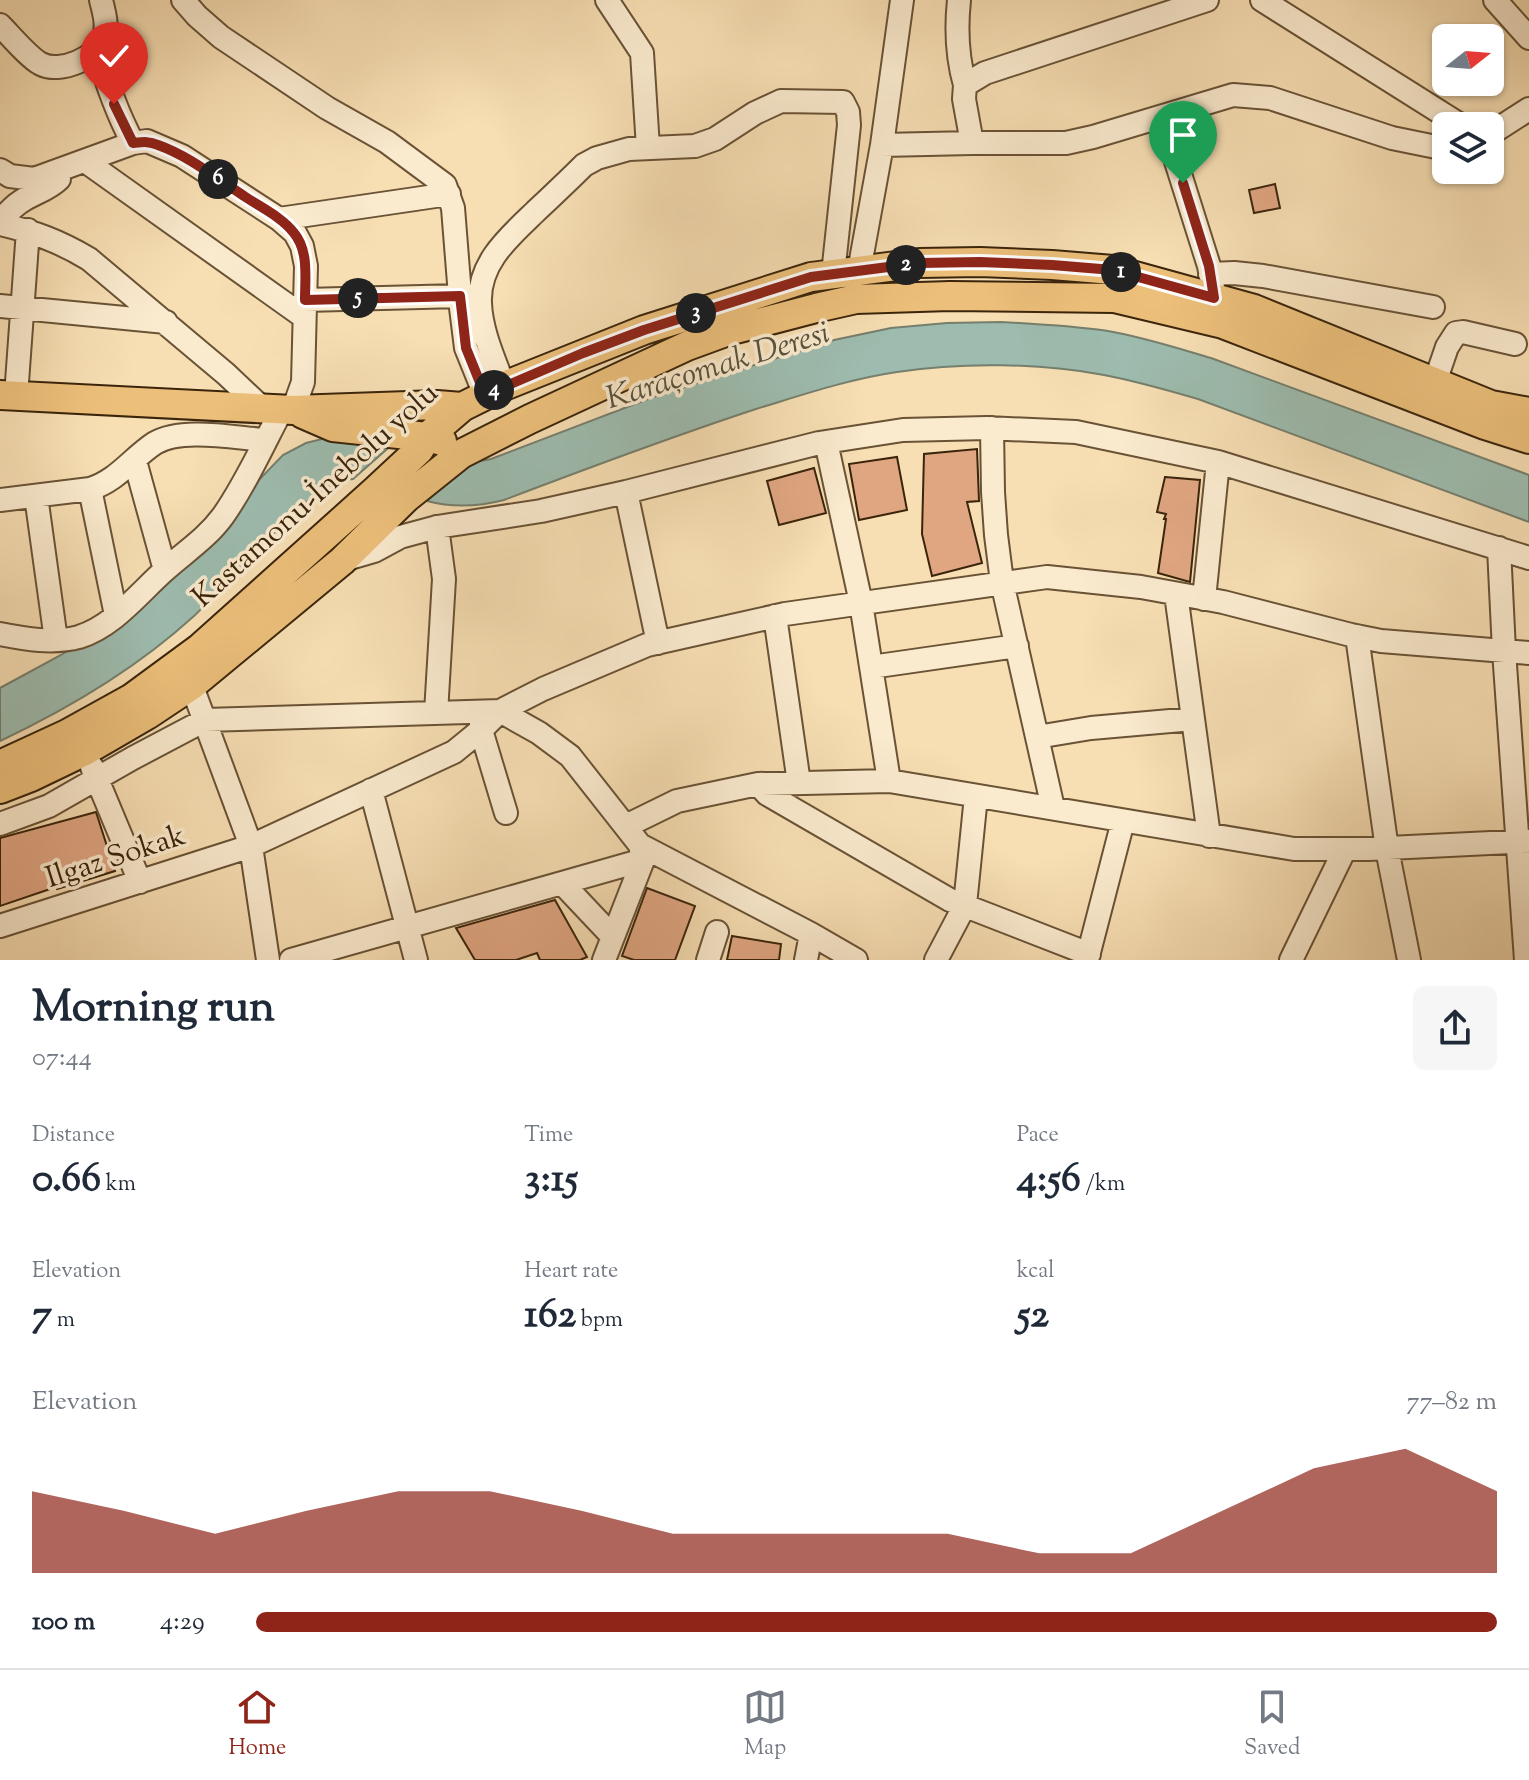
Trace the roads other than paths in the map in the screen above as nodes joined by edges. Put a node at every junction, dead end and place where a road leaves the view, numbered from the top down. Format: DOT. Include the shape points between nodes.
graph roads {
  1 [pos="101,0"];
  2 [pos="183,0"];
  3 [pos="607,0"];
  4 [pos="902,0"];
  5 [pos="959,0"];
  6 [pos="1207,0"];
  7 [pos="1262,0"];
  8 [pos="1495,0"];
  9 [pos="0,25"];
  10 [pos="1529,38"];
  11 [pos="97,49"];
  12 [pos="965,85"];
  13 [pos="1529,109"];
  14 [pos="1440,112"];
  15 [pos="1162,117"];
  16 [pos="1504,125"];
  17 [pos="133,143"];
  18 [pos="972,143"];
  19 [pos="882,145"];
  20 [pos="1432,146"];
  21 [pos="648,148"];
  22 [pos="75,165"];
  23 [pos="0,170"];
  24 [pos="449,194"];
  25 [pos="279,219"];
  26 [pos="0,223"];
  27 [pos="28,230"];
  28 [pos="846,272"];
  29 [pos="1212,286"];
  30 [pos="460,296"];
  31 [pos="1433,307"];
  32 [pos="11,308"];
  33 [pos="305,308"];
  34 [pos="166,322"];
  35 [pos="1515,344"];
  36 [pos="583,353"];
  37 [pos="1435,382"];
  38 [pos="598,387"];
  39 [pos="492,392"];
  40 [pos="8,396"];
  41 [pos="279,409"];
  42 [pos="1529,412"];
  43 [pos="530,419"];
  44 [pos="992,428"];
  45 [pos="1529,439"];
  46 [pos="266,440"];
  47 [pos="826,442"];
  48 [pos="423,444"];
  49 [pos="461,455"];
  50 [pos="135,461"];
  51 [pos="1218,462"];
  52 [pos="90,489"];
  53 [pos="626,492"];
  54 [pos="36,496"];
  55 [pos="0,500"];
  56 [pos="437,527"];
  57 [pos="1499,548"];
  58 [pos="1529,558"];
  59 [pos="342,561"];
  60 [pos="165,570"];
  61 [pos="1002,582"];
  62 [pos="1176,594"];
  63 [pos="1204,599"];
  64 [pos="861,603"];
  65 [pos="116,615"];
  66 [pos="775,616"];
  67 [pos="0,634"];
  68 [pos="1357,636"];
  69 [pos="56,640"];
  70 [pos="658,643"];
  71 [pos="1017,646"];
  72 [pos="1504,651"];
  73 [pos="1529,653"];
  74 [pos="871,667"];
  75 [pos="187,673"];
  76 [pos="436,713"];
  77 [pos="487,717"];
  78 [pos="1193,719"];
  79 [pos="205,720"];
  80 [pos="1037,737"];
  81 [pos="85,751"];
  82 [pos="0,765"];
  83 [pos="96,779"];
  84 [pos="889,781"];
  85 [pos="799,783"];
  86 [pos="758,784"];
  87 [pos="0,789"];
  88 [pos="371,790"];
  89 [pos="976,796"];
  90 [pos="1053,808"];
  91 [pos="506,813"];
  92 [pos="1123,821"];
  93 [pos="0,824"];
  94 [pos="1209,836"];
  95 [pos="1523,842"];
  96 [pos="636,843"];
  97 [pos="251,846"];
  98 [pos="1345,849"];
  99 [pos="1387,849"];
  100 [pos="140,882"];
  101 [pos="562,883"];
  102 [pos="965,905"];
  103 [pos="0,926"];
  104 [pos="409,926"];
  105 [pos="717,932"];
  106 [pos="811,934"];
  107 [pos="613,937"];
  108 [pos="1088,957"];
  109 [pos="268,960"];
  110 [pos="291,960"];
  111 [pos="416,960"];
  112 [pos="604,960"];
  113 [pos="708,960"];
  114 [pos="806,960"];
  115 [pos="856,960"];
  116 [pos="936,960"];
  117 [pos="1291,960"];
  118 [pos="1409,960"];
  119 [pos="1526,960"];
  1 -- 11 [label="street" via="106,21"];
  2 -- 24 [label="street" via="221,37 387,142 438,178"];
  3 -- 21 [label="street" via="642,53"];
  4 -- 19 [label="street"];
  5 -- 12 [label="street" via="957,38"];
  6 -- 12 [label="street" via="985,73"];
  7 -- 14 [label="street"];
  8 -- 10 [label="street"];
  9 -- 11 [label="street" via="39,63 53,68"];
  11 -- 17 [label="street"];
  12 -- 18 [label="street"];
  13 -- 16 [label="street"];
  15 -- 18 [label="street" via="1066,143"];
  15 -- 20 [label="street" via="1233,95 1270,98"];
  15 -- 29 [label="street"];
  17 -- 22 [label="street"];
  17 -- 25 [label="street" via="147,141 182,156"];
  18 -- 19 [label="street"];
  19 -- 28 [label="street"];
  21 -- 28 [label="street" via="695,146 715,139 781,101 843,102 849,125"];
  21 -- 39 [label="street" via="584,165 504,242 487,268 479,302"];
  22 -- 23 [label="street" via="34,179"];
  22 -- 26 [label="street" via="23,200"];
  22 -- 33 [label="street"];
  24 -- 25 [label="street"];
  24 -- 30 [label="street"];
  25 -- 33 [label="street" via="302,246"];
  26 -- 27 [label="street"];
  27 -- 32 [label="street"];
  27 -- 34 [label="street" via="89,259"];
  28 -- 29 [label="main road, Kastamonu-İnebolu yolu" via="980,262 1113,270"];
  28 -- 36 [label="main road, Kastamonu-İnebolu yolu" via="811,277"];
  29 -- 31 [label="street" via="1234,273"];
  29 -- 37 [label="main road, Kastamonu-İnebolu yolu" via="1254,309"];
  30 -- 33 [label="street"];
  30 -- 39 [label="street" via="466,348"];
  32 -- 34 [label="street"];
  32 -- 40 [label="street"];
  33 -- 41 [label="street" via="303,382"];
  34 -- 41 [label="street" via="226,374"];
  35 -- 37 [label="street" via="1456,333"];
  36 -- 38 [label="main road"];
  36 -- 39 [label="main road, Kastamonu-İnebolu yolu"];
  37 -- 42 [label="main road, Kastamonu-İnebolu yolu" via="1491,405"];
  38 -- 43 [label="main road"];
  38 -- 45 [label="main road" via="728,331 856,299 1114,298 1223,324"];
  39 -- 41 [label="main road" via="437,405"];
  39 -- 43 [label="main road" via="525,388"];
  39 -- 48 [label="main road, Kastamonu-İnebolu yolu"];
  40 -- 41 [label="main road"];
  41 -- 46 [label="street"];
  41 -- 48 [label="main road" via="333,427"];
  43 -- 49 [label="main road"];
  44 -- 47 [label="street" via="903,430"];
  44 -- 51 [label="street" via="1076,432"];
  44 -- 61 [label="street"];
  46 -- 50 [label="street" via="177,436 154,444"];
  46 -- 60 [label="street" via="224,515"];
  47 -- 53 [label="street"];
  47 -- 64 [label="street"];
  48 -- 49 [label="main road"];
  48 -- 75 [label="main road, Kastamonu-İnebolu yolu" via="200,648"];
  49 -- 59 [label="main road" via="406,498"];
  50 -- 52 [label="street"];
  50 -- 60 [label="street"];
  51 -- 57 [label="street"];
  51 -- 63 [label="street"];
  52 -- 54 [label="street"];
  52 -- 65 [label="street"];
  53 -- 56 [label="street"];
  53 -- 70 [label="street"];
  54 -- 55 [label="street"];
  54 -- 69 [label="street"];
  56 -- 59 [label="street"];
  56 -- 76 [label="street" via="444,579"];
  57 -- 58 [label="street"];
  57 -- 72 [label="street"];
  59 -- 75 [label="main road"];
  60 -- 65 [label="street"];
  61 -- 62 [label="street" via="1071,578"];
  61 -- 64 [label="street"];
  61 -- 71 [label="street"];
  62 -- 63 [label="street"];
  62 -- 78 [label="street"];
  63 -- 68 [label="street"];
  64 -- 66 [label="street"];
  64 -- 74 [label="street"];
  65 -- 69 [label="street" via="90,632"];
  66 -- 70 [label="street"];
  66 -- 85 [label="street"];
  67 -- 69 [label="street"];
  68 -- 72 [label="street"];
  68 -- 99 [label="street"];
  70 -- 77 [label="street" via="584,670"];
  71 -- 74 [label="street"];
  71 -- 80 [label="street"];
  72 -- 73 [label="street"];
  72 -- 95 [label="street"];
  74 -- 84 [label="street"];
  75 -- 79 [label="street"];
  75 -- 81 [label="main road" via="147,715"];
  75 -- 82 [label="main road, Kastamonu-İnebolu yolu"];
  76 -- 77 [label="street"];
  76 -- 79 [label="street"];
  77 -- 88 [label="street, Ilgaz Sokak" via="454,752"];
  77 -- 91 [label="street"];
  77 -- 96 [label="street" via="539,733 570,756"];
  78 -- 80 [label="street"];
  78 -- 94 [label="street"];
  79 -- 83 [label="street"];
  79 -- 97 [label="street"];
  80 -- 90 [label="street"];
  81 -- 83 [label="street"];
  81 -- 87 [label="main road"];
  83 -- 93 [label="street" via="49,806"];
  83 -- 100 [label="street"];
  84 -- 85 [label="street"];
  84 -- 89 [label="street"];
  85 -- 86 [label="street"];
  86 -- 96 [label="street" via="677,801"];
  86 -- 102 [label="street" via="767,794"];
  88 -- 97 [label="street, Ilgaz Sokak"];
  88 -- 104 [label="street"];
  89 -- 90 [label="street"];
  89 -- 102 [label="street"];
  90 -- 92 [label="street"];
  92 -- 94 [label="street"];
  92 -- 108 [label="street"];
  94 -- 98 [label="street" via="1294,849"];
  95 -- 99 [label="street"];
  95 -- 119 [label="street"];
  96 -- 101 [label="street"];
  96 -- 106 [label="street"];
  96 -- 107 [label="street"];
  97 -- 100 [label="street, Ilgaz Sokak"];
  97 -- 109 [label="street"];
  98 -- 99 [label="street"];
  98 -- 117 [label="street"];
  99 -- 118 [label="street"];
  100 -- 103 [label="street, Ilgaz Sokak"];
  101 -- 104 [label="street"];
  101 -- 107 [label="street"];
  102 -- 108 [label="street"];
  102 -- 116 [label="street"];
  104 -- 110 [label="street"];
  104 -- 111 [label="street"];
  105 -- 113 [label="street"];
  106 -- 114 [label="street"];
  106 -- 115 [label="street"];
  107 -- 112 [label="street"];
}
